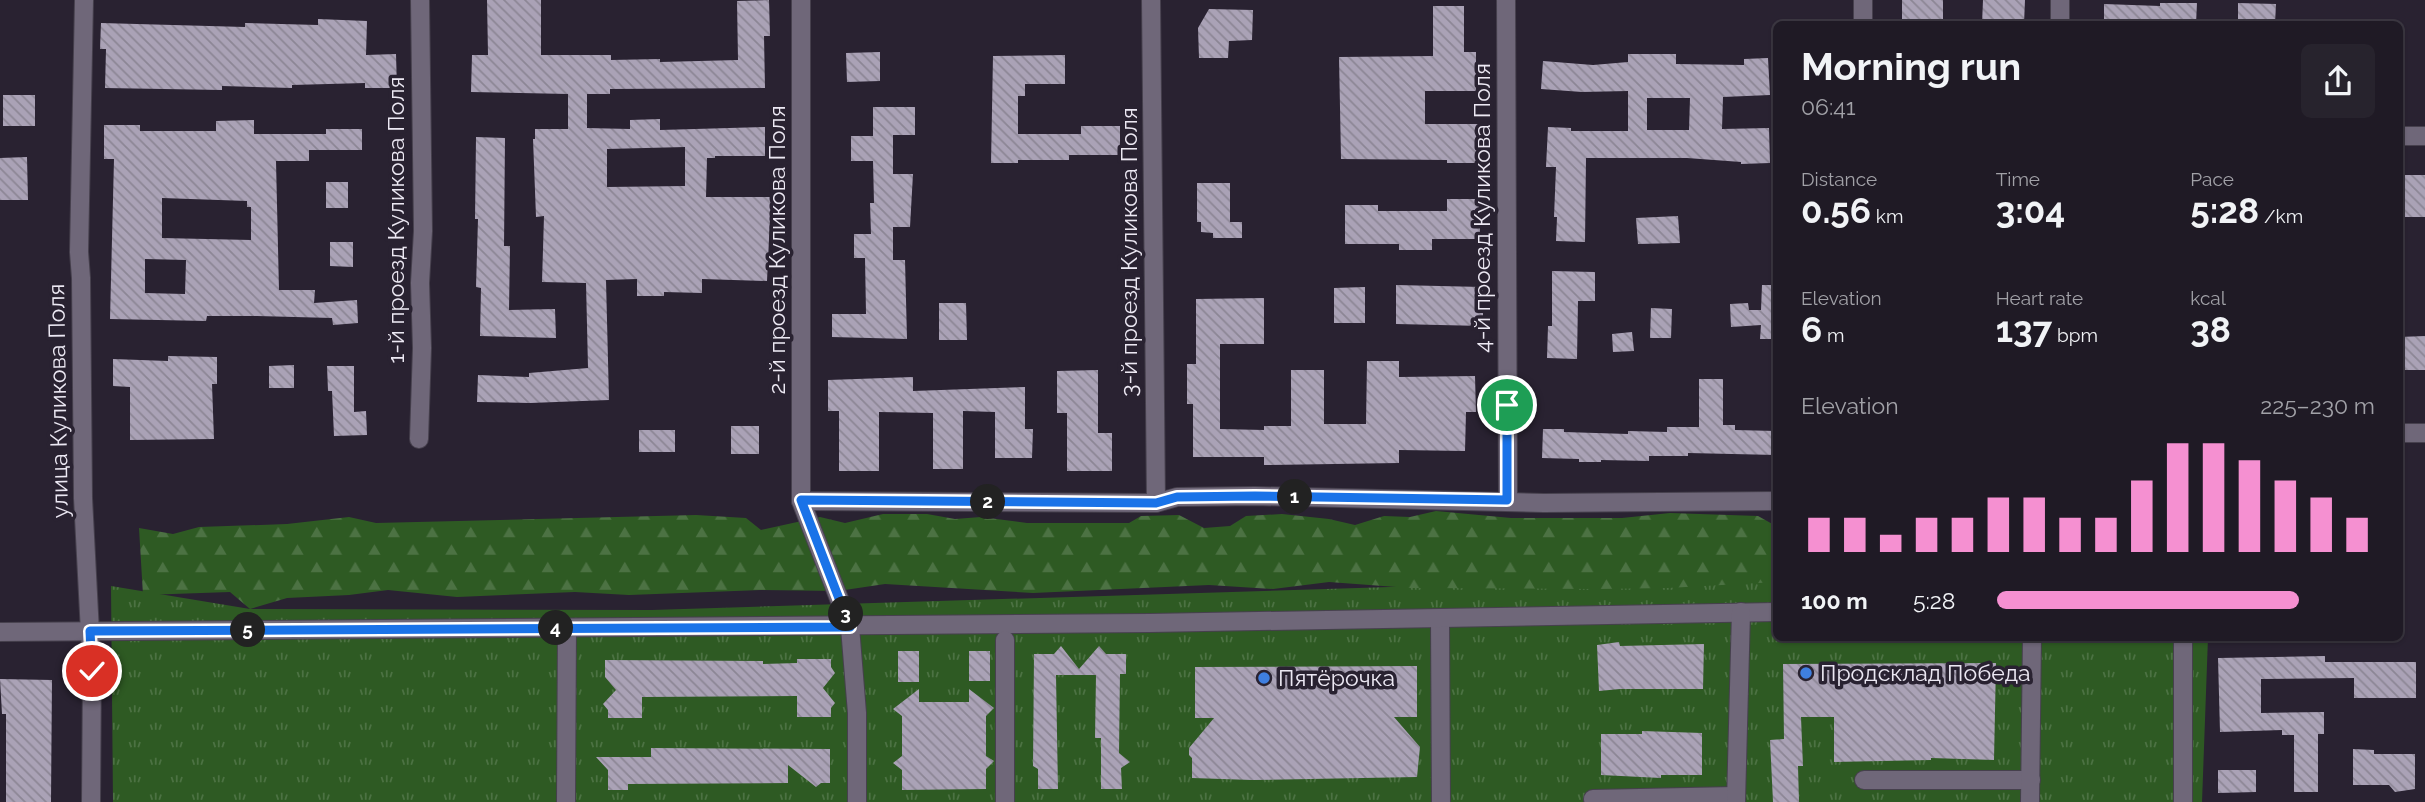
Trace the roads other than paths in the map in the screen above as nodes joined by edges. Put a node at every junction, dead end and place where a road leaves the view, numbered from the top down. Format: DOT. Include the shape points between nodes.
graph roads {
  1 [pos="84,0"];
  2 [pos="420,0"];
  3 [pos="801,0"];
  4 [pos="1151,0"];
  5 [pos="1506,0"];
  6 [pos="1863,0"];
  7 [pos="2060,0"];
  8 [pos="1863,21"];
  9 [pos="2060,21"];
  10 [pos="2403,135"];
  11 [pos="2425,135"];
  12 [pos="2403,433"];
  13 [pos="2425,433"];
  14 [pos="419,439"];
  15 [pos="801,500"];
  16 [pos="1507,500"];
  17 [pos="1773,501"];
  18 [pos="1156,503"];
  19 [pos="1773,611"];
  20 [pos="1741,612"];
  21 [pos="1440,619"];
  22 [pos="850,627"];
  23 [pos="566,628"];
  24 [pos="90,631"];
  25 [pos="0,632"];
  26 [pos="1005,640"];
  27 [pos="2032,641"];
  28 [pos="2183,641"];
  29 [pos="1864,780"];
  30 [pos="2031,780"];
  31 [pos="1593,799"];
  32 [pos="1735,799"];
  33 [pos="90,802"];
  34 [pos="566,802"];
  35 [pos="857,802"];
  36 [pos="1005,802"];
  37 [pos="1441,802"];
  38 [pos="2030,802"];
  39 [pos="2183,802"];
  1 -- 24 [label="street, улица Куликова Поля" via="79,252"];
  2 -- 14 [label="street, 1-й проезд Куликова Поля" via="424,231"];
  3 -- 15 [label="street, 2-й проезд Куликова Поля"];
  4 -- 18 [label="street, 3-й проезд Куликова Поля"];
  5 -- 16 [label="street, 4-й проезд Куликова Поля"];
  6 -- 8 [label="street"];
  7 -- 9 [label="street"];
  10 -- 11 [label="street"];
  12 -- 13 [label="street"];
  15 -- 18 [label="street"];
  15 -- 22 [label="street"];
  16 -- 17 [label="street"];
  16 -- 18 [label="street" via="1255,496 1177,497"];
  19 -- 20 [label="street"];
  20 -- 21 [label="street"];
  20 -- 32 [label="street"];
  21 -- 22 [label="street"];
  21 -- 37 [label="street"];
  22 -- 23 [label="street"];
  22 -- 35 [label="street" via="857,713"];
  23 -- 24 [label="street"];
  23 -- 34 [label="street"];
  24 -- 25 [label="street"];
  24 -- 33 [label="street, улица Куликова Поля"];
  26 -- 36 [label="street"];
  27 -- 30 [label="street"];
  28 -- 39 [label="street"];
  29 -- 30 [label="street"];
  30 -- 38 [label="street"];
  31 -- 32 [label="street"];
}
